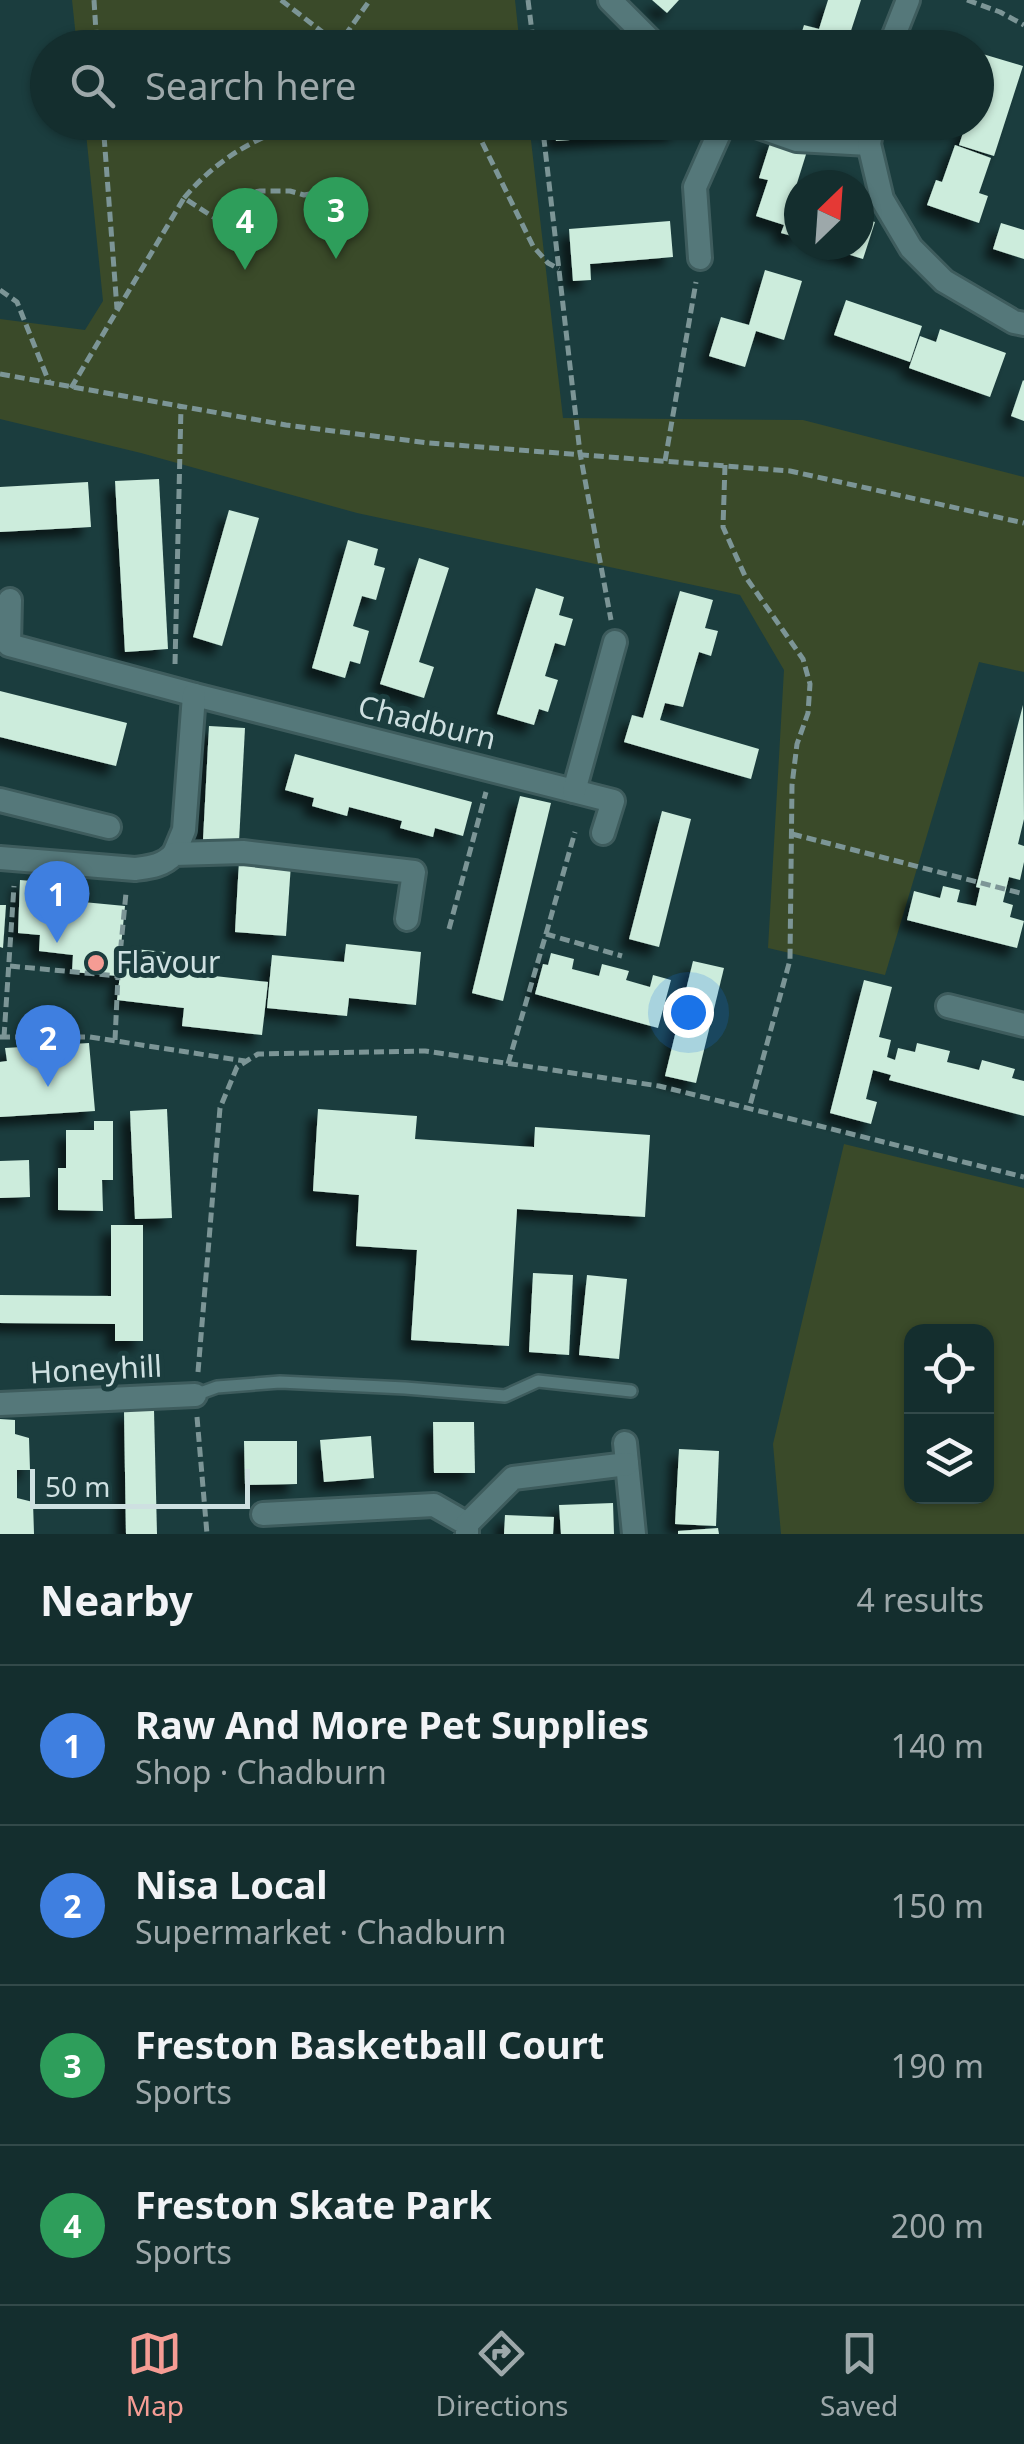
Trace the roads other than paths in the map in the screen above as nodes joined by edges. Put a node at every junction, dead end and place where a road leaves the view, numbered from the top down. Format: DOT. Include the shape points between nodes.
graph roads {
  1 [pos="610,0"];
  2 [pos="908,0"];
  3 [pos="640,30"];
  4 [pos="897,30"];
  5 [pos="716,140"];
  6 [pos="872,140"];
  7 [pos="700,258"];
  8 [pos="1024,324"];
  9 [pos="10,600"];
  10 [pos="615,642"];
  11 [pos="184,692"];
  12 [pos="580,793"];
  13 [pos="0,800"];
  14 [pos="109,827"];
  15 [pos="603,833"];
  16 [pos="174,854"];
  17 [pos="7,859"];
  18 [pos="407,919"];
  19 [pos="948,1006"];
  20 [pos="1024,1025"];
  21 [pos="632,1390"];
  22 [pos="196,1395"];
  23 [pos="0,1404"];
  24 [pos="263,1514"];
  25 [pos="467,1529"];
  26 [pos="634,1534"];
  1 -- 3 [label="street"];
  2 -- 4 [label="street"];
  5 -- 7 [label="street" via="695,187 707,220"];
  6 -- 8 [label="street" via="882,199 911,248 944,281"];
  9 -- 11 [label="street, Chadburn" via="8,645"];
  10 -- 12 [label="street"];
  11 -- 12 [label="street, Chadburn"];
  11 -- 16 [label="street" via="184,830"];
  12 -- 15 [label="street" via="613,801"];
  13 -- 14 [label="street"];
  16 -- 17 [label="street" via="151,867 128,868"];
  16 -- 18 [label="street" via="243,852 414,872"];
  19 -- 20 [label="street"];
  21 -- 22 [label="lane" via="538,1381 505,1396 280,1382"];
  22 -- 23 [label="street, Honeyhill"];
  24 -- 25 [label="street" via="434,1504"];
  25 -- 26 [label="street" via="513,1478 626,1453"];
}
